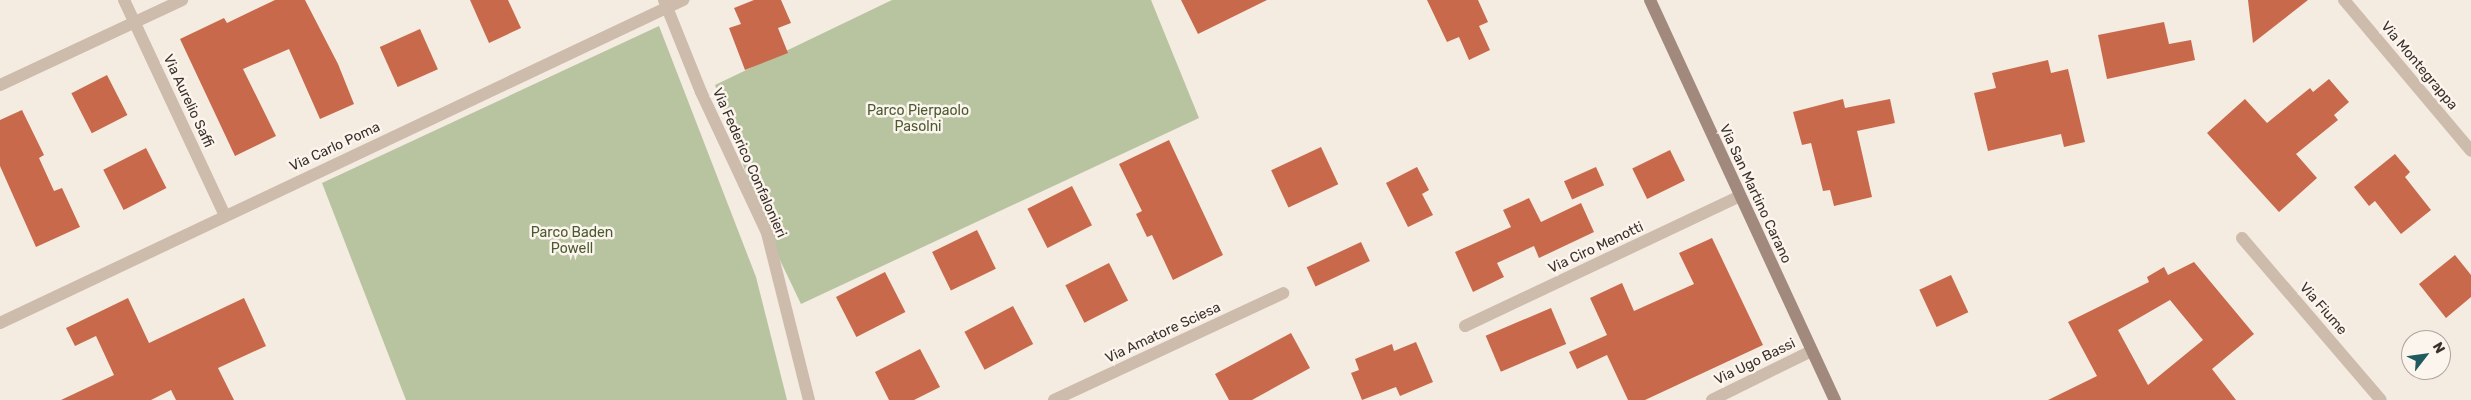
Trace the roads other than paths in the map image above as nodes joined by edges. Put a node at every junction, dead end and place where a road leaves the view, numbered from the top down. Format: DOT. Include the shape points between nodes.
graph roads {
  1 [pos="124,0"];
  2 [pos="182,0"];
  3 [pos="683,0"];
  4 [pos="1650,0"];
  5 [pos="2344,0"];
  6 [pos="666,4"];
  7 [pos="134,22"];
  8 [pos="0,86"];
  9 [pos="2471,151"];
  10 [pos="1740,196"];
  11 [pos="225,216"];
  12 [pos="2242,238"];
  13 [pos="1284,293"];
  14 [pos="0,323"];
  15 [pos="1465,326"];
  16 [pos="1811,351"];
  17 [pos="810,400"];
  18 [pos="1054,400"];
  19 [pos="1712,400"];
  20 [pos="1835,400"];
  21 [pos="2381,400"];
  1 -- 7 [label="street, Via Aurelio Saffi"];
  2 -- 7 [label="street"];
  3 -- 6 [label="street, Via Carlo Poma"];
  4 -- 10 [label="street, Via San Martino Carano"];
  5 -- 9 [label="street, Via Montegrappa"];
  6 -- 11 [label="street, Via Carlo Poma"];
  6 -- 17 [label="street, Via Federico Confalonieri" via="701,92 767,233"];
  7 -- 8 [label="street"];
  7 -- 11 [label="street, Via Aurelio Saffi"];
  10 -- 15 [label="street, Via Ciro Menotti"];
  10 -- 16 [label="street, Via San Martino Carano"];
  11 -- 14 [label="street, Via Carlo Poma"];
  12 -- 21 [label="street, Via Fiume"];
  13 -- 18 [label="street, Via Amatore Sciesa"];
  16 -- 19 [label="street, Via Ugo Bassi"];
  16 -- 20 [label="street, Via San Martino Carano"];
}
